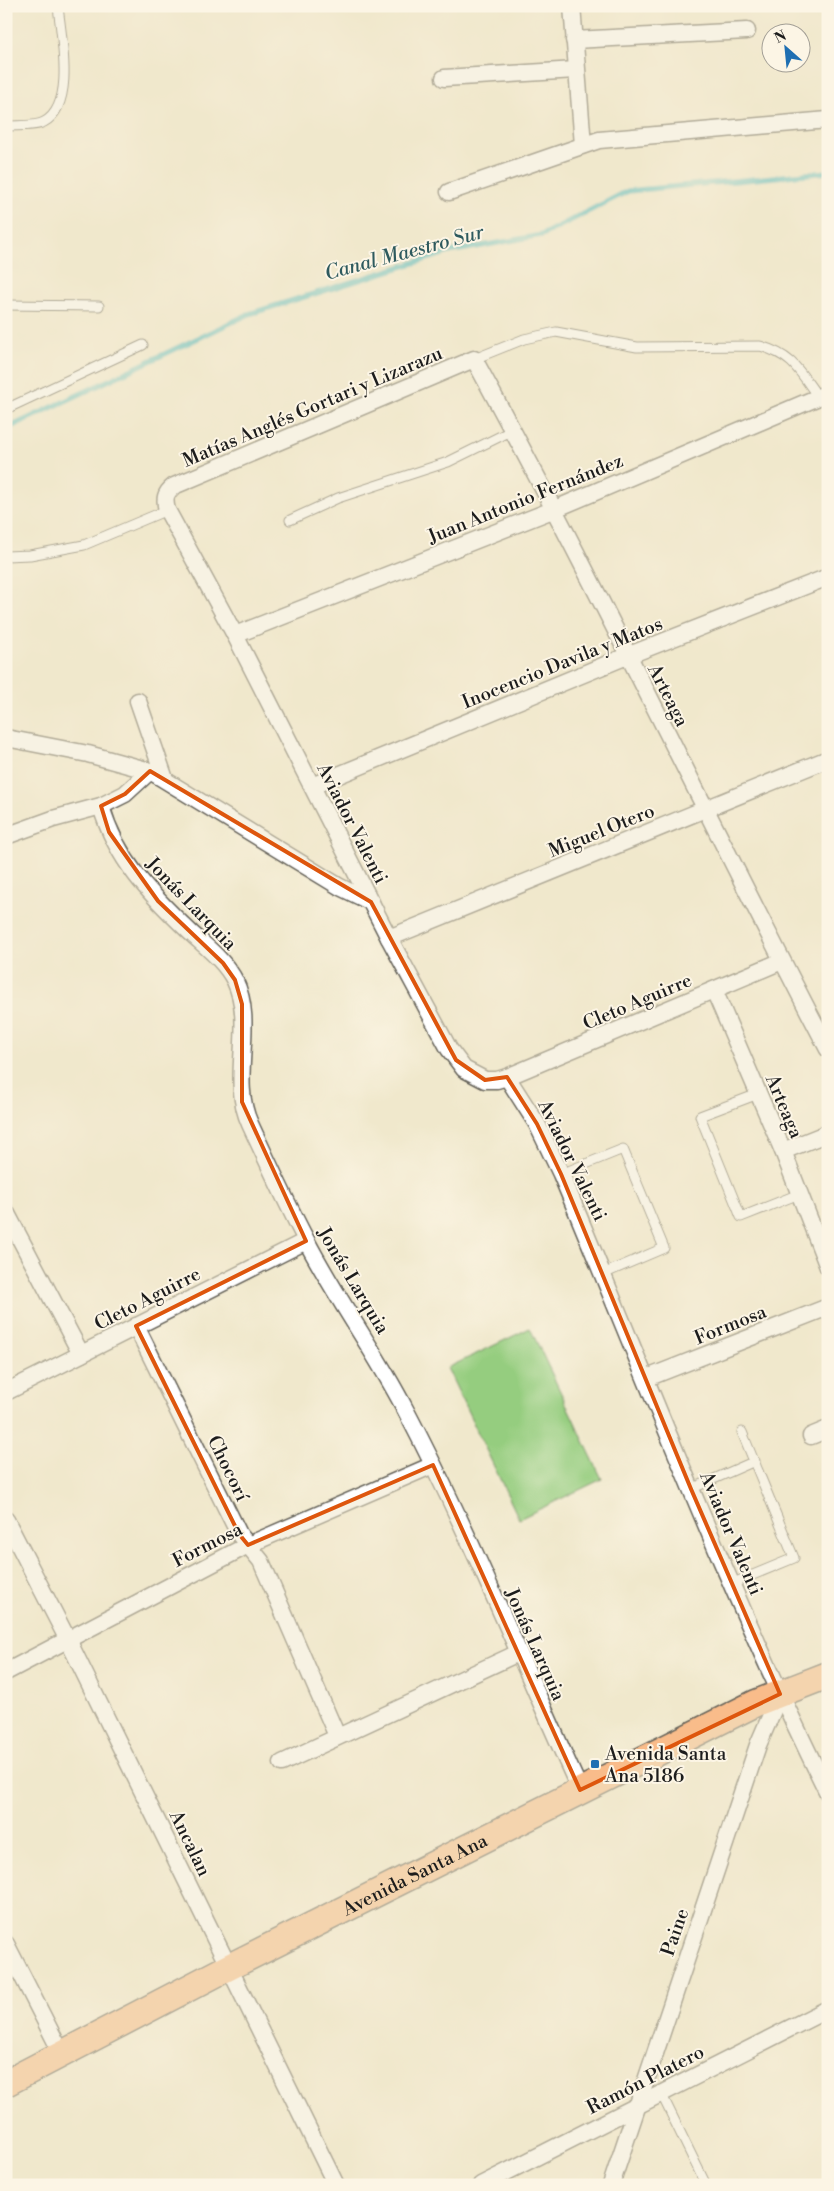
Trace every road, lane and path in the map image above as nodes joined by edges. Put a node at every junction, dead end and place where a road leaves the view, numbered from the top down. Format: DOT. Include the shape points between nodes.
graph roads {
  1 [pos="58,6"];
  2 [pos="572,6"];
  3 [pos="747,31"];
  4 [pos="574,40"];
  5 [pos="576,70"];
  6 [pos="444,78"];
  7 [pos="828,120"];
  8 [pos="6,126"];
  9 [pos="583,145"];
  10 [pos="449,192"];
  11 [pos="6,305"];
  12 [pos="99,306"];
  13 [pos="143,345"];
  14 [pos="474,359"];
  15 [pos="823,395"];
  16 [pos="6,409"];
  17 [pos="512,430"];
  18 [pos="167,492"];
  19 [pos="555,509"];
  20 [pos="167,510"];
  21 [pos="290,520"];
  22 [pos="6,556"];
  23 [pos="828,577"];
  24 [pos="235,635"];
  25 [pos="627,656"];
  26 [pos="138,701"];
  27 [pos="6,738"];
  28 [pos="828,759"];
  29 [pos="158,775"];
  30 [pos="312,786"];
  31 [pos="101,806"];
  32 [pos="705,809"];
  33 [pos="6,836"];
  34 [pos="371,902"];
  35 [pos="389,938"];
  36 [pos="782,961"];
  37 [pos="714,990"];
  38 [pos="828,1049"];
  39 [pos="507,1076"];
  40 [pos="758,1094"];
  41 [pos="828,1132"];
  42 [pos="783,1151"];
  43 [pos="561,1174"];
  44 [pos="799,1194"];
  45 [pos="6,1212"];
  46 [pos="306,1241"];
  47 [pos="828,1267"];
  48 [pos="603,1274"];
  49 [pos="828,1307"];
  50 [pos="136,1326"];
  51 [pos="81,1354"];
  52 [pos="647,1378"];
  53 [pos="6,1392"];
  54 [pos="828,1429"];
  55 [pos="742,1432"];
  56 [pos="811,1436"];
  57 [pos="755,1461"];
  58 [pos="433,1465"];
  59 [pos="691,1489"];
  60 [pos="6,1520"];
  61 [pos="248,1545"];
  62 [pos="731,1584"];
  63 [pos="68,1640"];
  64 [pos="518,1653"];
  65 [pos="6,1672"];
  66 [pos="828,1675"];
  67 [pos="780,1694"];
  68 [pos="337,1736"];
  69 [pos="282,1763"];
  70 [pos="580,1790"];
  71 [pos="828,1793"];
  72 [pos="6,1944"];
  73 [pos="229,1967"];
  74 [pos="828,2009"];
  75 [pos="62,2054"];
  76 [pos="6,2083"];
  77 [pos="661,2093"];
  78 [pos="637,2105"];
  79 [pos="336,2185"];
  80 [pos="481,2185"];
  81 [pos="611,2185"];
  82 [pos="706,2185"];
  1 -- 8 [label="lane" via="65,90 57,112 43,123"];
  2 -- 4 [label="street"];
  3 -- 4 [label="street"];
  4 -- 5 [label="street"];
  5 -- 6 [label="street"];
  5 -- 9 [label="street"];
  7 -- 9 [label="street" via="599,140"];
  9 -- 10 [label="street"];
  11 -- 12 [label="lane"];
  13 -- 16 [label="lane"];
  14 -- 15 [label="lane" via="524,339 556,332 637,347 760,346 788,358"];
  14 -- 17 [label="street, Arteaga"];
  14 -- 18 [label="street, Matías Anglés Gortari y Lizarazu" via="174,486"];
  15 -- 19 [label="street, Juan Antonio Fernández"];
  17 -- 19 [label="street, Arteaga"];
  17 -- 21 [label="lane" via="448,462 338,498"];
  18 -- 20 [label="street, Aviador Valenti"];
  19 -- 24 [label="street, Juan Antonio Fernández"];
  19 -- 25 [label="street, Arteaga"];
  20 -- 22 [label="lane" via="84,545"];
  20 -- 24 [label="street, Aviador Valenti"];
  23 -- 25 [label="street, Inocencio Davila y Matos"];
  24 -- 30 [label="street, Aviador Valenti"];
  25 -- 30 [label="street, Inocencio Davila y Matos"];
  25 -- 32 [label="street, Arteaga"];
  26 -- 29 [label="street"];
  27 -- 29 [label="street" via="88,754"];
  28 -- 32 [label="street, Miguel Otero"];
  29 -- 31 [label="street"];
  29 -- 34 [label="street" via="340,887"];
  30 -- 34 [label="street, Aviador Valenti"];
  31 -- 33 [label="street"];
  31 -- 46 [label="street, Jonás Larquia" via="115,846 132,869 158,901 223,963 235,980 242,1004 242,1102"];
  32 -- 35 [label="street, Miguel Otero"];
  32 -- 36 [label="street, Arteaga"];
  34 -- 35 [label="street, Aviador Valenti"];
  35 -- 39 [label="street, Aviador Valenti" via="456,1060 464,1069 485,1080"];
  36 -- 37 [label="street, Cleto Aguirre"];
  36 -- 38 [label="street, Arteaga"];
  37 -- 39 [label="street, Cleto Aguirre"];
  37 -- 40 [label="street, Arteaga"];
  39 -- 43 [label="street, Aviador Valenti" via="537,1124"];
  40 -- 42 [label="street, Arteaga"];
  40 -- 44 [label="lane" via="700,1116 741,1216"];
  41 -- 42 [label="street"];
  42 -- 44 [label="street, Arteaga"];
  43 -- 48 [label="street, Aviador Valenti"];
  43 -- 48 [label="lane" via="623,1149 664,1248"];
  44 -- 47 [label="street, Arteaga"];
  45 -- 51 [label="street"];
  46 -- 50 [label="street, Cleto Aguirre"];
  46 -- 58 [label="street, Jonás Larquia" via="374,1352"];
  48 -- 52 [label="street, Aviador Valenti"];
  49 -- 52 [label="street, Formosa"];
  50 -- 51 [label="street, Cleto Aguirre"];
  50 -- 61 [label="street, Chocorí" via="239,1534"];
  51 -- 53 [label="street, Cleto Aguirre"];
  52 -- 59 [label="street, Aviador Valenti"];
  54 -- 56 [label="street"];
  55 -- 57 [label="lane"];
  57 -- 59 [label="lane"];
  57 -- 62 [label="lane" via="794,1558"];
  58 -- 61 [label="street, Formosa"];
  58 -- 64 [label="street, Jonás Larquia"];
  59 -- 62 [label="street, Aviador Valenti"];
  60 -- 63 [label="street, Ancalan"];
  61 -- 63 [label="street, Formosa"];
  61 -- 68 [label="street, Chocorí" via="260,1562"];
  62 -- 67 [label="street, Aviador Valenti"];
  63 -- 65 [label="street, Formosa"];
  63 -- 73 [label="street, Ancalan"];
  64 -- 68 [label="street"];
  64 -- 70 [label="street, Jonás Larquia"];
  66 -- 67 [label="main road, Avenida Santa Ana"];
  67 -- 70 [label="main road, Avenida Santa Ana"];
  67 -- 71 [label="street, Aviador Valenti"];
  67 -- 78 [label="street, Paine" via="758,1745"];
  68 -- 69 [label="street"];
  70 -- 73 [label="main road, Avenida Santa Ana"];
  72 -- 75 [label="street"];
  73 -- 75 [label="main road, Avenida Santa Ana"];
  73 -- 79 [label="street, Ancalan"];
  74 -- 77 [label="street, Ramón Platero"];
  75 -- 76 [label="main road, Avenida Santa Ana"];
  77 -- 78 [label="street, Ramón Platero"];
  77 -- 82 [label="lane"];
  78 -- 80 [label="street, Ramón Platero"];
  78 -- 81 [label="street, Paine"];
}
